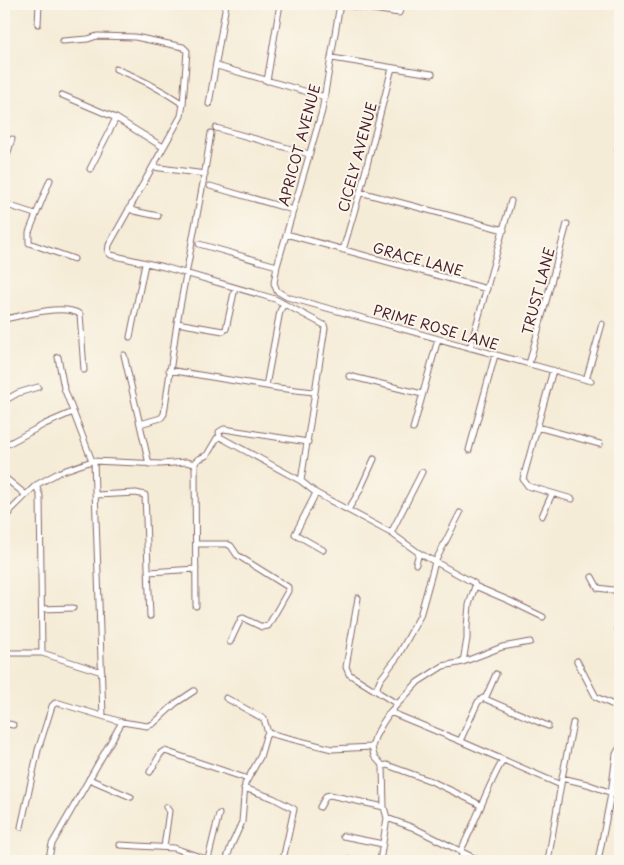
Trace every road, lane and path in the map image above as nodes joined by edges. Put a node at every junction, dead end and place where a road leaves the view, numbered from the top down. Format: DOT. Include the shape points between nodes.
graph roads {
  1 [pos="39,4"];
  2 [pos="226,4"];
  3 [pos="280,4"];
  4 [pos="340,4"];
  5 [pos="402,4"];
  6 [pos="38,24"];
  7 [pos="63,41"];
  8 [pos="332,58"];
  9 [pos="216,66"];
  10 [pos="392,68"];
  11 [pos="116,69"];
  12 [pos="432,74"];
  13 [pos="267,81"];
  14 [pos="62,95"];
  15 [pos="325,97"];
  16 [pos="184,104"];
  17 [pos="209,104"];
  18 [pos="116,118"];
  19 [pos="216,128"];
  20 [pos="211,133"];
  21 [pos="12,139"];
  22 [pos="163,147"];
  23 [pos="309,154"];
  24 [pos="4,165"];
  25 [pos="153,167"];
  26 [pos="90,169"];
  27 [pos="205,174"];
  28 [pos="50,180"];
  29 [pos="210,186"];
  30 [pos="360,192"];
  31 [pos="512,201"];
  32 [pos="4,204"];
  33 [pos="129,208"];
  34 [pos="293,210"];
  35 [pos="36,214"];
  36 [pos="158,216"];
  37 [pos="568,224"];
  38 [pos="504,230"];
  39 [pos="286,234"];
  40 [pos="198,244"];
  41 [pos="343,250"];
  42 [pos="74,259"];
  43 [pos="145,264"];
  44 [pos="277,266"];
  45 [pos="186,274"];
  46 [pos="235,288"];
  47 [pos="487,289"];
  48 [pos="277,291"];
  49 [pos="284,304"];
  50 [pos="4,319"];
  51 [pos="177,324"];
  52 [pos="602,324"];
  53 [pos="130,337"];
  54 [pos="438,339"];
  55 [pos="470,348"];
  56 [pos="495,355"];
  57 [pos="124,356"];
  58 [pos="58,357"];
  59 [pos="529,364"];
  60 [pos="84,370"];
  61 [pos="170,370"];
  62 [pos="553,370"];
  63 [pos="350,376"];
  64 [pos="266,386"];
  65 [pos="38,387"];
  66 [pos="314,392"];
  67 [pos="422,394"];
  68 [pos="4,401"];
  69 [pos="73,412"];
  70 [pos="140,424"];
  71 [pos="537,427"];
  72 [pos="413,429"];
  73 [pos="220,437"];
  74 [pos="308,442"];
  75 [pos="600,444"];
  76 [pos="4,446"];
  77 [pos="469,450"];
  78 [pos="374,458"];
  79 [pos="93,461"];
  80 [pos="149,464"];
  81 [pos="195,464"];
  82 [pos="422,472"];
  83 [pos="4,477"];
  84 [pos="302,481"];
  85 [pos="36,485"];
  86 [pos="316,493"];
  87 [pos="552,494"];
  88 [pos="26,495"];
  89 [pos="96,495"];
  90 [pos="572,499"];
  91 [pos="4,507"];
  92 [pos="348,510"];
  93 [pos="10,512"];
  94 [pos="460,513"];
  95 [pos="542,516"];
  96 [pos="4,517"];
  97 [pos="391,533"];
  98 [pos="196,544"];
  99 [pos="323,550"];
  100 [pos="419,554"];
  101 [pos="435,562"];
  102 [pos="416,564"];
  103 [pos="196,569"];
  104 [pos="149,572"];
  105 [pos="592,577"];
  106 [pos="475,586"];
  107 [pos="620,591"];
  108 [pos="358,598"];
  109 [pos="196,606"];
  110 [pos="73,608"];
  111 [pos="42,609"];
  112 [pos="150,616"];
  113 [pos="543,617"];
  114 [pos="230,642"];
  115 [pos="530,642"];
  116 [pos="4,653"];
  117 [pos="42,653"];
  118 [pos="578,661"];
  119 [pos="464,662"];
  120 [pos="102,672"];
  121 [pos="496,674"];
  122 [pos="194,691"];
  123 [pos="378,691"];
  124 [pos="226,698"];
  125 [pos="486,699"];
  126 [pos="397,704"];
  127 [pos="620,708"];
  128 [pos="390,712"];
  129 [pos="102,716"];
  130 [pos="122,722"];
  131 [pos="4,723"];
  132 [pos="573,723"];
  133 [pos="13,725"];
  134 [pos="548,726"];
  135 [pos="268,733"];
  136 [pos="460,740"];
  137 [pos="372,747"];
  138 [pos="620,747"];
  139 [pos="503,760"];
  140 [pos="383,766"];
  141 [pos="150,772"];
  142 [pos="562,778"];
  143 [pos="89,779"];
  144 [pos="248,780"];
  145 [pos="561,785"];
  146 [pos="244,788"];
  147 [pos="611,794"];
  148 [pos="620,796"];
  149 [pos="131,797"];
  150 [pos="481,806"];
  151 [pos="166,807"];
  152 [pos="320,807"];
  153 [pos="384,807"];
  154 [pos="219,814"];
  155 [pos="387,818"];
  156 [pos="21,827"];
  157 [pos="343,836"];
  158 [pos="383,844"];
  159 [pos="120,845"];
  160 [pos="164,847"];
  161 [pos="461,853"];
  162 [pos="284,855"];
  163 [pos="210,860"];
  164 [pos="347,860"];
  165 [pos="48,861"];
  166 [pos="226,861"];
  167 [pos="355,861"];
  168 [pos="380,861"];
  169 [pos="459,861"];
  170 [pos="480,861"];
  171 [pos="548,861"];
  172 [pos="598,861"];
  1 -- 6 [label="street"];
  2 -- 9 [label="street"];
  3 -- 13 [label="street"];
  4 -- 5 [label="street" via="399,13"];
  4 -- 8 [label="street, APRICOT AVENUE"];
  7 -- 16 [label="street" via="118,36 184,47 188,53"];
  8 -- 10 [label="street"];
  8 -- 15 [label="street, APRICOT AVENUE"];
  9 -- 13 [label="street"];
  9 -- 17 [label="street"];
  10 -- 12 [label="street"];
  10 -- 30 [label="street, CICELY AVENUE"];
  11 -- 16 [label="street" via="138,76"];
  13 -- 15 [label="street"];
  14 -- 18 [label="street"];
  15 -- 23 [label="street, APRICOT AVENUE"];
  16 -- 22 [label="street" via="181,116"];
  18 -- 22 [label="street"];
  18 -- 26 [label="street"];
  19 -- 23 [label="street"];
  20 -- 27 [label="street"];
  21 -- 24 [label="street"];
  22 -- 25 [label="street"];
  23 -- 34 [label="street, APRICOT AVENUE"];
  25 -- 27 [label="street"];
  25 -- 33 [label="street"];
  27 -- 45 [label="street"];
  28 -- 35 [label="street"];
  29 -- 34 [label="street"];
  30 -- 38 [label="street"];
  30 -- 41 [label="street, CICELY AVENUE"];
  31 -- 38 [label="street"];
  32 -- 35 [label="street"];
  33 -- 36 [label="street" via="134,212"];
  33 -- 43 [label="street" via="108,252"];
  34 -- 39 [label="street, APRICOT AVENUE"];
  35 -- 42 [label="street" via="29,232 29,243"];
  37 -- 59 [label="street, TRUST LANE"];
  38 -- 47 [label="street"];
  39 -- 41 [label="street, GRACE LANE"];
  39 -- 44 [label="street, APRICOT AVENUE"];
  40 -- 44 [label="street"];
  41 -- 47 [label="street, GRACE LANE"];
  43 -- 45 [label="street"];
  43 -- 53 [label="street"];
  44 -- 48 [label="street, APRICOT AVENUE" via="274,282"];
  45 -- 46 [label="street"];
  45 -- 51 [label="street"];
  46 -- 49 [label="street"];
  46 -- 51 [label="street" via="223,331"];
  47 -- 55 [label="street"];
  48 -- 54 [label="street, PRIME ROSE LANE" via="287,297"];
  49 -- 64 [label="street"];
  49 -- 66 [label="street" via="324,325"];
  50 -- 60 [label="street" via="59,309 80,314"];
  51 -- 61 [label="street"];
  52 -- 62 [label="street, PRIME ROSE LANE" via="588,381"];
  54 -- 55 [label="street, PRIME ROSE LANE"];
  54 -- 67 [label="street"];
  55 -- 56 [label="street, PRIME ROSE LANE"];
  56 -- 59 [label="street, PRIME ROSE LANE"];
  56 -- 77 [label="street"];
  57 -- 70 [label="street"];
  58 -- 69 [label="street"];
  59 -- 62 [label="street, PRIME ROSE LANE"];
  61 -- 64 [label="street"];
  61 -- 70 [label="street" via="164,414 161,418"];
  62 -- 71 [label="street"];
  63 -- 67 [label="street"];
  64 -- 66 [label="street"];
  65 -- 68 [label="street"];
  66 -- 74 [label="street"];
  67 -- 72 [label="street"];
  69 -- 76 [label="street"];
  69 -- 79 [label="street"];
  70 -- 80 [label="street"];
  71 -- 75 [label="street"];
  71 -- 87 [label="street" via="523,479 528,486"];
  73 -- 74 [label="street" via="219,432 224,429"];
  73 -- 81 [label="street" via="207,455"];
  73 -- 84 [label="street"];
  74 -- 84 [label="street"];
  78 -- 92 [label="street"];
  79 -- 80 [label="street"];
  79 -- 85 [label="street" via="60,472"];
  79 -- 89 [label="street"];
  80 -- 81 [label="street"];
  81 -- 98 [label="street"];
  82 -- 97 [label="street"];
  83 -- 88 [label="street"];
  84 -- 86 [label="street"];
  85 -- 88 [label="street"];
  85 -- 111 [label="street" via="40,496"];
  86 -- 92 [label="street"];
  86 -- 99 [label="street" via="295,534"];
  87 -- 90 [label="street"];
  87 -- 95 [label="street"];
  88 -- 93 [label="street"];
  89 -- 104 [label="street" via="145,495"];
  89 -- 120 [label="street"];
  91 -- 93 [label="street"];
  92 -- 97 [label="street"];
  93 -- 96 [label="street"];
  94 -- 101 [label="street"];
  97 -- 100 [label="street"];
  98 -- 103 [label="street"];
  98 -- 114 [label="street" via="231,546 237,555 288,587 268,626 240,619"];
  100 -- 101 [label="street"];
  100 -- 102 [label="street"];
  101 -- 106 [label="street"];
  101 -- 123 [label="street" via="420,616 378,684"];
  103 -- 104 [label="street"];
  103 -- 109 [label="street"];
  104 -- 112 [label="street"];
  105 -- 107 [label="street" via="598,588"];
  106 -- 113 [label="street"];
  106 -- 119 [label="street" via="469,606"];
  108 -- 123 [label="street" via="346,667 350,674"];
  110 -- 111 [label="street"];
  111 -- 117 [label="street"];
  115 -- 119 [label="street" via="502,647"];
  116 -- 117 [label="street"];
  117 -- 120 [label="street"];
  118 -- 127 [label="street" via="596,696"];
  119 -- 126 [label="street" via="443,666 418,682"];
  120 -- 129 [label="street"];
  121 -- 125 [label="street"];
  122 -- 130 [label="street" via="153,724 140,726"];
  123 -- 126 [label="street"];
  124 -- 135 [label="street" via="264,719"];
  125 -- 134 [label="street"];
  125 -- 136 [label="street" via="478,702"];
  126 -- 128 [label="street"];
  128 -- 136 [label="street"];
  128 -- 137 [label="street"];
  129 -- 130 [label="street"];
  129 -- 156 [label="street" via="59,703 52,706 38,750"];
  130 -- 143 [label="street"];
  131 -- 133 [label="street"];
  132 -- 142 [label="street"];
  135 -- 137 [label="street" via="332,749"];
  135 -- 144 [label="street"];
  136 -- 139 [label="street"];
  137 -- 140 [label="street" via="374,756"];
  138 -- 147 [label="street" via="616,754"];
  139 -- 145 [label="street"];
  139 -- 150 [label="street"];
  140 -- 150 [label="street" via="431,781"];
  140 -- 153 [label="street"];
  141 -- 144 [label="street" via="161,752 165,751"];
  142 -- 145 [label="street"];
  142 -- 147 [label="street" via="608,790"];
  143 -- 149 [label="street"];
  143 -- 165 [label="street" via="52,844"];
  144 -- 146 [label="street"];
  145 -- 171 [label="street"];
  146 -- 162 [label="street" via="294,809"];
  146 -- 166 [label="street" via="242,822"];
  147 -- 148 [label="street"];
  147 -- 172 [label="street"];
  150 -- 161 [label="street"];
  151 -- 160 [label="street" via="169,811"];
  152 -- 153 [label="street" via="330,795"];
  153 -- 155 [label="street"];
  154 -- 163 [label="street"];
  155 -- 158 [label="street"];
  155 -- 161 [label="street" via="414,828"];
  157 -- 158 [label="street"];
  158 -- 168 [label="street"];
  159 -- 160 [label="street"];
  160 -- 163 [label="street"];
  161 -- 169 [label="street"];
  161 -- 170 [label="street"];
  164 -- 167 [label="street"];
}
